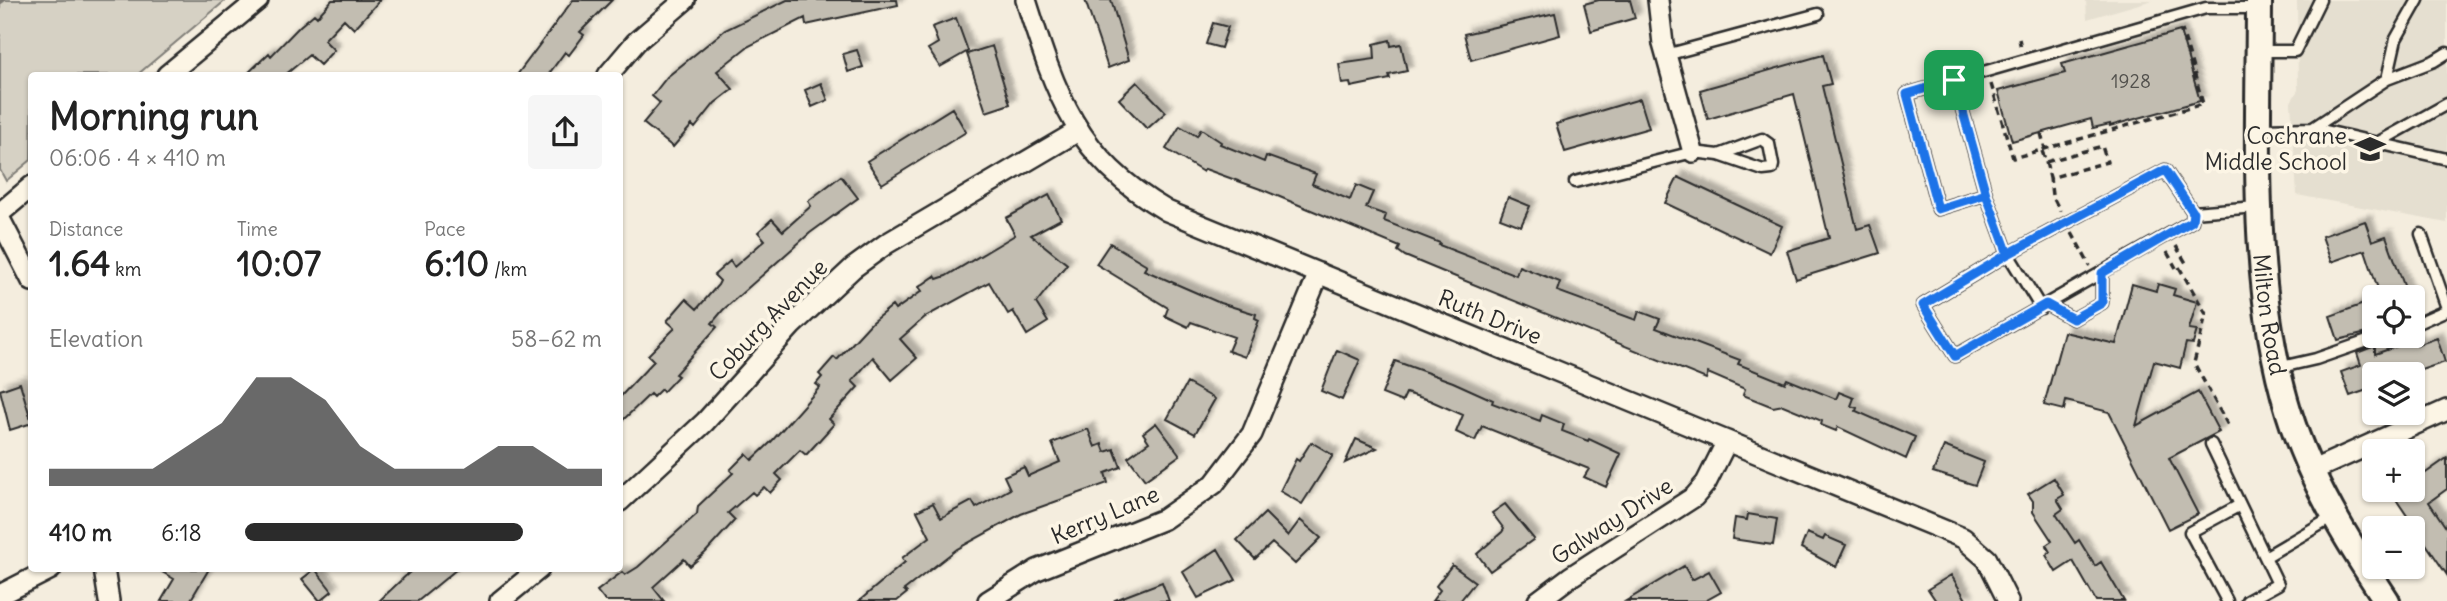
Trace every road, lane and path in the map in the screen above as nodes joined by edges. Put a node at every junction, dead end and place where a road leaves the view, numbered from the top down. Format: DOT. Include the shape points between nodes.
graph roads {
  1 [pos="258,0"];
  2 [pos="685,0"];
  3 [pos="1026,0"];
  4 [pos="1658,0"];
  5 [pos="2320,0"];
  6 [pos="2418,0"];
  7 [pos="2259,4"];
  8 [pos="1818,13"];
  9 [pos="2182,29"];
  10 [pos="2259,51"];
  11 [pos="2447,53"];
  12 [pos="1666,55"];
  13 [pos="171,72"];
  14 [pos="611,72"];
  15 [pos="2387,79"];
  16 [pos="1954,80"];
  17 [pos="1991,84"];
  18 [pos="2447,104"];
  19 [pos="2313,128"];
  20 [pos="2260,129"];
  21 [pos="1078,131"];
  22 [pos="2041,133"];
  23 [pos="2377,143"];
  24 [pos="2043,149"];
  25 [pos="1693,152"];
  26 [pos="1718,155"];
  27 [pos="2447,159"];
  28 [pos="2046,162"];
  29 [pos="2050,178"];
  30 [pos="1575,182"];
  31 [pos="28,189"];
  32 [pos="1986,194"];
  33 [pos="2261,207"];
  34 [pos="2193,212"];
  35 [pos="0,213"];
  36 [pos="0,219"];
  37 [pos="2066,223"];
  38 [pos="2421,234"];
  39 [pos="2165,237"];
  40 [pos="2008,254"];
  41 [pos="2186,263"];
  42 [pos="28,273"];
  43 [pos="1319,273"];
  44 [pos="2101,273"];
  45 [pos="2043,306"];
  46 [pos="2447,309"];
  47 [pos="2425,319"];
  48 [pos="2362,343"];
  49 [pos="2276,368"];
  50 [pos="2447,410"];
  51 [pos="2230,429"];
  52 [pos="1727,441"];
  53 [pos="2211,444"];
  54 [pos="2311,471"];
  55 [pos="623,498"];
  56 [pos="2240,505"];
  57 [pos="2334,516"];
  58 [pos="2265,557"];
  59 [pos="45,572"];
  60 [pos="104,572"];
  61 [pos="535,572"];
  62 [pos="0,595"];
  63 [pos="109,601"];
  64 [pos="500,601"];
  65 [pos="988,601"];
  66 [pos="1538,601"];
  67 [pos="2008,601"];
  68 [pos="2227,601"];
  69 [pos="2248,601"];
  70 [pos="2387,601"];
  1 -- 13 [label="street"];
  2 -- 14 [label="street" via="636,42"];
  3 -- 21 [label="street, Ruth Drive" via="1057,94"];
  4 -- 12 [label="street"];
  5 -- 10 [label="lane" via="2295,51"];
  6 -- 15 [label="lane" via="2396,39"];
  7 -- 10 [label="street, Milton Road"];
  7 -- 16 [label="lane" via="2206,8"];
  8 -- 12 [label="lane"];
  9 -- 24 [label="path" via="2203,104"];
  10 -- 20 [label="street, Milton Road"];
  11 -- 15 [label="lane"];
  12 -- 25 [label="street"];
  15 -- 19 [label="lane"];
  16 -- 32 [label="lane"];
  16 -- 32 [label="lane" via="1907,94 1938,209"];
  17 -- 24 [label="path" via="2012,158"];
  18 -- 23 [label="lane"];
  19 -- 20 [label="lane"];
  19 -- 23 [label="lane"];
  20 -- 33 [label="street, Milton Road"];
  21 -- 43 [label="street, Ruth Drive" via="1104,163 1150,201"];
  21 -- 55 [label="street, Coburg Avenue" via="897,237 853,268 792,325 705,422"];
  22 -- 24 [label="path"];
  23 -- 27 [label="lane"];
  24 -- 28 [label="path"];
  25 -- 26 [label="lane"];
  25 -- 30 [label="lane"];
  26 -- 26 [label="lane" via="1762,139 1769,144 1773,165 1763,170"];
  28 -- 29 [label="path"];
  28 -- 29 [label="path" via="2102,146 2107,162"];
  29 -- 37 [label="path" via="2052,195"];
  31 -- 35 [label="street"];
  32 -- 40 [label="lane"];
  33 -- 34 [label="lane"];
  33 -- 49 [label="street, Milton Road" via="2263,280"];
  34 -- 37 [label="lane" via="2165,170"];
  34 -- 39 [label="lane" via="2192,221"];
  36 -- 42 [label="street"];
  37 -- 40 [label="lane"];
  37 -- 44 [label="path" via="2092,269"];
  38 -- 46 [label="lane"];
  39 -- 41 [label="path"];
  39 -- 44 [label="lane"];
  39 -- 51 [label="path" via="2206,314 2194,363"];
  40 -- 45 [label="lane"];
  40 -- 45 [label="lane" via="1923,305 1955,356"];
  43 -- 52 [label="street, Ruth Drive"];
  43 -- 65 [label="street, Kerry Lane" via="1252,433 1213,484 1164,519 1037,570"];
  44 -- 45 [label="lane"];
  44 -- 45 [label="lane" via="2102,303 2073,319"];
  46 -- 47 [label="lane"];
  48 -- 49 [label="lane"];
  49 -- 54 [label="street, Milton Road"];
  50 -- 54 [label="street"];
  52 -- 66 [label="street, Galway Drive" via="1694,497"];
  52 -- 67 [label="street, Ruth Drive" via="1963,538 1987,559"];
  53 -- 56 [label="lane"];
  54 -- 57 [label="street, Milton Road"];
  56 -- 58 [label="lane"];
  56 -- 68 [label="lane" via="2190,532"];
  57 -- 58 [label="lane"];
  57 -- 70 [label="street, Milton Road"];
  58 -- 69 [label="lane" via="2278,584"];
  59 -- 62 [label="street"];
  60 -- 63 [label="street"];
  61 -- 64 [label="street"];
}
